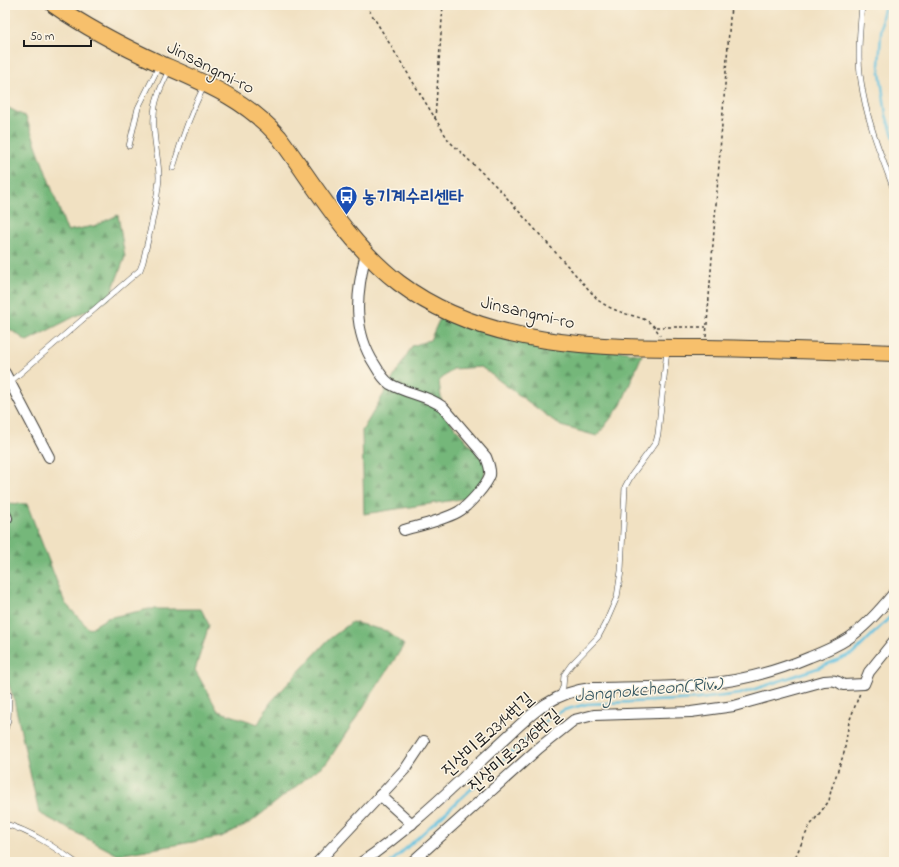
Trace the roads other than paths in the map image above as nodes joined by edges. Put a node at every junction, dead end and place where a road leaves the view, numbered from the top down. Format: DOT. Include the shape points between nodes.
graph roads {
  1 [pos="8,5"];
  2 [pos="54,5"];
  3 [pos="862,5"];
  4 [pos="5,7"];
  5 [pos="165,66"];
  6 [pos="206,83"];
  7 [pos="129,146"];
  8 [pos="173,168"];
  9 [pos="894,190"];
  10 [pos="366,253"];
  11 [pos="667,349"];
  12 [pos="894,353"];
  13 [pos="7,380"];
  14 [pos="49,457"];
  15 [pos="5,514"];
  16 [pos="5,519"];
  17 [pos="404,530"];
  18 [pos="894,593"];
  19 [pos="894,641"];
  20 [pos="9,695"];
  21 [pos="560,696"];
  22 [pos="5,730"];
  23 [pos="424,741"];
  24 [pos="380,795"];
  25 [pos="5,824"];
  26 [pos="412,824"];
  27 [pos="75,862"];
  28 [pos="318,862"];
  29 [pos="362,862"];
  30 [pos="412,862"];
  1 -- 4 [label="lane"];
  2 -- 5 [label="main road, Jinsangmi-ro" via="102,34"];
  3 -- 9 [label="lane" via="859,60 861,83 875,137"];
  5 -- 6 [label="main road, Jinsangmi-ro"];
  5 -- 7 [label="lane" via="138,108"];
  5 -- 13 [label="lane" via="153,117 159,176 157,193 140,270"];
  6 -- 8 [label="lane" via="184,130"];
  6 -- 10 [label="main road, Jinsangmi-ro" via="240,102 268,125"];
  10 -- 11 [label="main road, Jinsangmi-ro" via="415,294 451,312 495,329 552,342"];
  10 -- 17 [label="street" via="357,312 370,357 388,383 443,407 486,457 489,464 490,474 486,484 459,512"];
  11 -- 12 [label="main road, Jinsangmi-ro"];
  11 -- 21 [label="lane" via="656,442 625,488 621,571 617,597 598,637 564,675"];
  13 -- 14 [label="street"];
  15 -- 16 [label="street"];
  18 -- 21 [label="street, 진상미로2314번길" via="860,630 848,639 784,667 720,682 579,689"];
  19 -- 30 [label="street, 진상미로2316번길" via="869,672 864,684 843,685 839,681 824,680 734,706 692,712 594,715 574,720 539,748"];
  20 -- 22 [label="lane"];
  21 -- 26 [label="street, 진상미로2314번길" via="532,713"];
  23 -- 24 [label="street" via="406,768"];
  24 -- 26 [label="street"];
  24 -- 28 [label="street"];
  25 -- 27 [label="lane" via="36,836"];
  26 -- 29 [label="street, 진상미로2314번길"];
}
